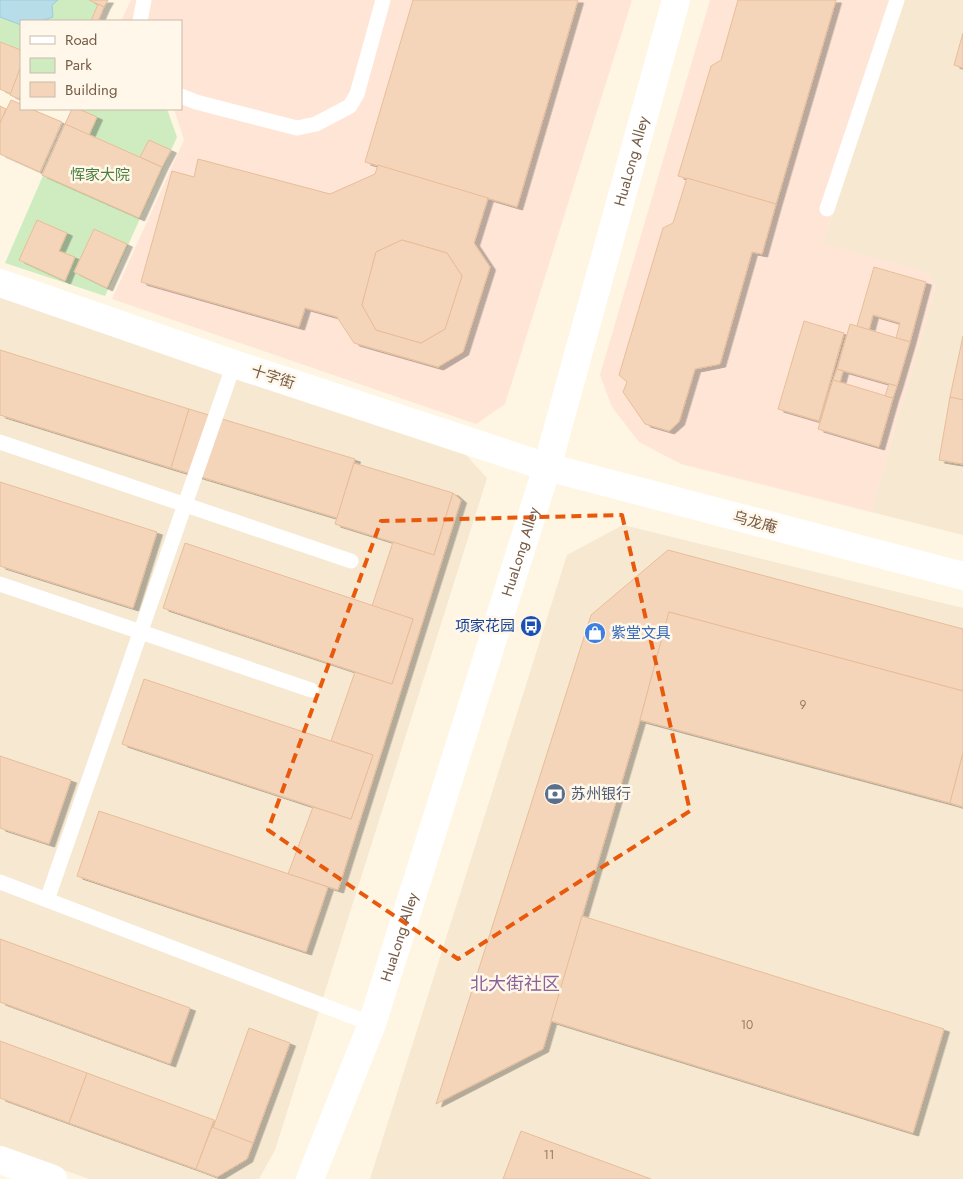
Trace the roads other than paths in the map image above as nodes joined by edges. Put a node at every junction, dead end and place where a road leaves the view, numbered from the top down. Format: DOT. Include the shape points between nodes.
graph roads {
  1 [pos="144,0"];
  2 [pos="383,0"];
  3 [pos="676,0"];
  4 [pos="897,0"];
  5 [pos="140,20"];
  6 [pos="182,96"];
  7 [pos="827,209"];
  8 [pos="0,283"];
  9 [pos="234,364"];
  10 [pos="0,442"];
  11 [pos="548,468"];
  12 [pos="184,504"];
  13 [pos="351,561"];
  14 [pos="963,576"];
  15 [pos="0,584"];
  16 [pos="140,631"];
  17 [pos="311,690"];
  18 [pos="0,882"];
  19 [pos="47,900"];
  20 [pos="372,1024"];
  21 [pos="0,1160"];
  22 [pos="53,1179"];
  23 [pos="310,1179"];
  1 -- 5 [label="lane"];
  2 -- 6 [label="lane" via="357,94 350,106 316,124 297,128"];
  3 -- 11 [label="street, HuaLong Alley"];
  4 -- 7 [label="lane"];
  8 -- 9 [label="street, 十字街"];
  9 -- 11 [label="street, 十字街"];
  9 -- 12 [label="lane"];
  10 -- 12 [label="lane"];
  11 -- 14 [label="street, 乌龙庵"];
  11 -- 20 [label="street, HuaLong Alley"];
  12 -- 13 [label="lane"];
  12 -- 16 [label="lane"];
  15 -- 16 [label="lane"];
  16 -- 17 [label="lane"];
  16 -- 19 [label="lane"];
  18 -- 19 [label="lane"];
  19 -- 20 [label="lane"];
  20 -- 23 [label="street, HuaLong Alley"];
  21 -- 22 [label="street"];
}
